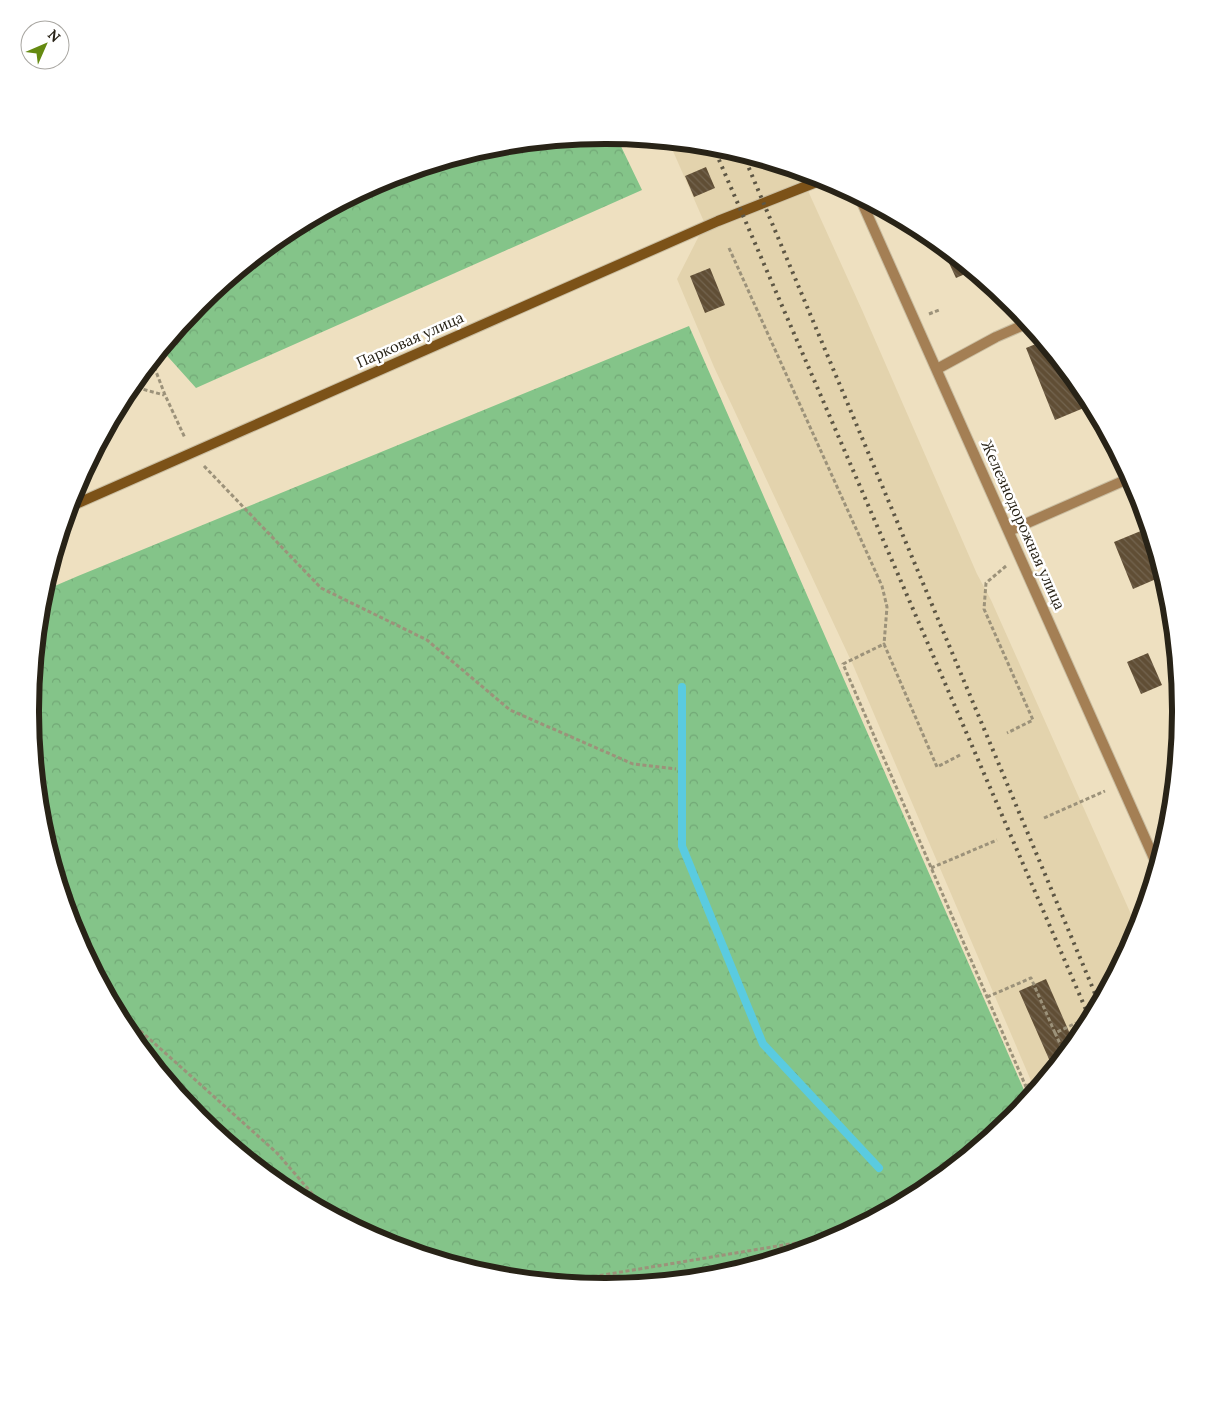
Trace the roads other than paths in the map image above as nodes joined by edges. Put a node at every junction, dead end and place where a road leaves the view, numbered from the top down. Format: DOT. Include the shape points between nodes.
graph roads {
  1 [pos="813,183"];
  2 [pos="864,207"];
  3 [pos="1021,326"];
  4 [pos="937,369"];
  5 [pos="1123,481"];
  6 [pos="79,503"];
  7 [pos="1008,531"];
  8 [pos="1153,857"];
  1 -- 6 [label="main road, Парковая улица"];
  2 -- 4 [label="street, Железнодорожная улица"];
  3 -- 4 [label="street"];
  4 -- 7 [label="street, Железнодорожная улица"];
  5 -- 7 [label="street"];
  7 -- 8 [label="street, Железнодорожная улица"];
}
